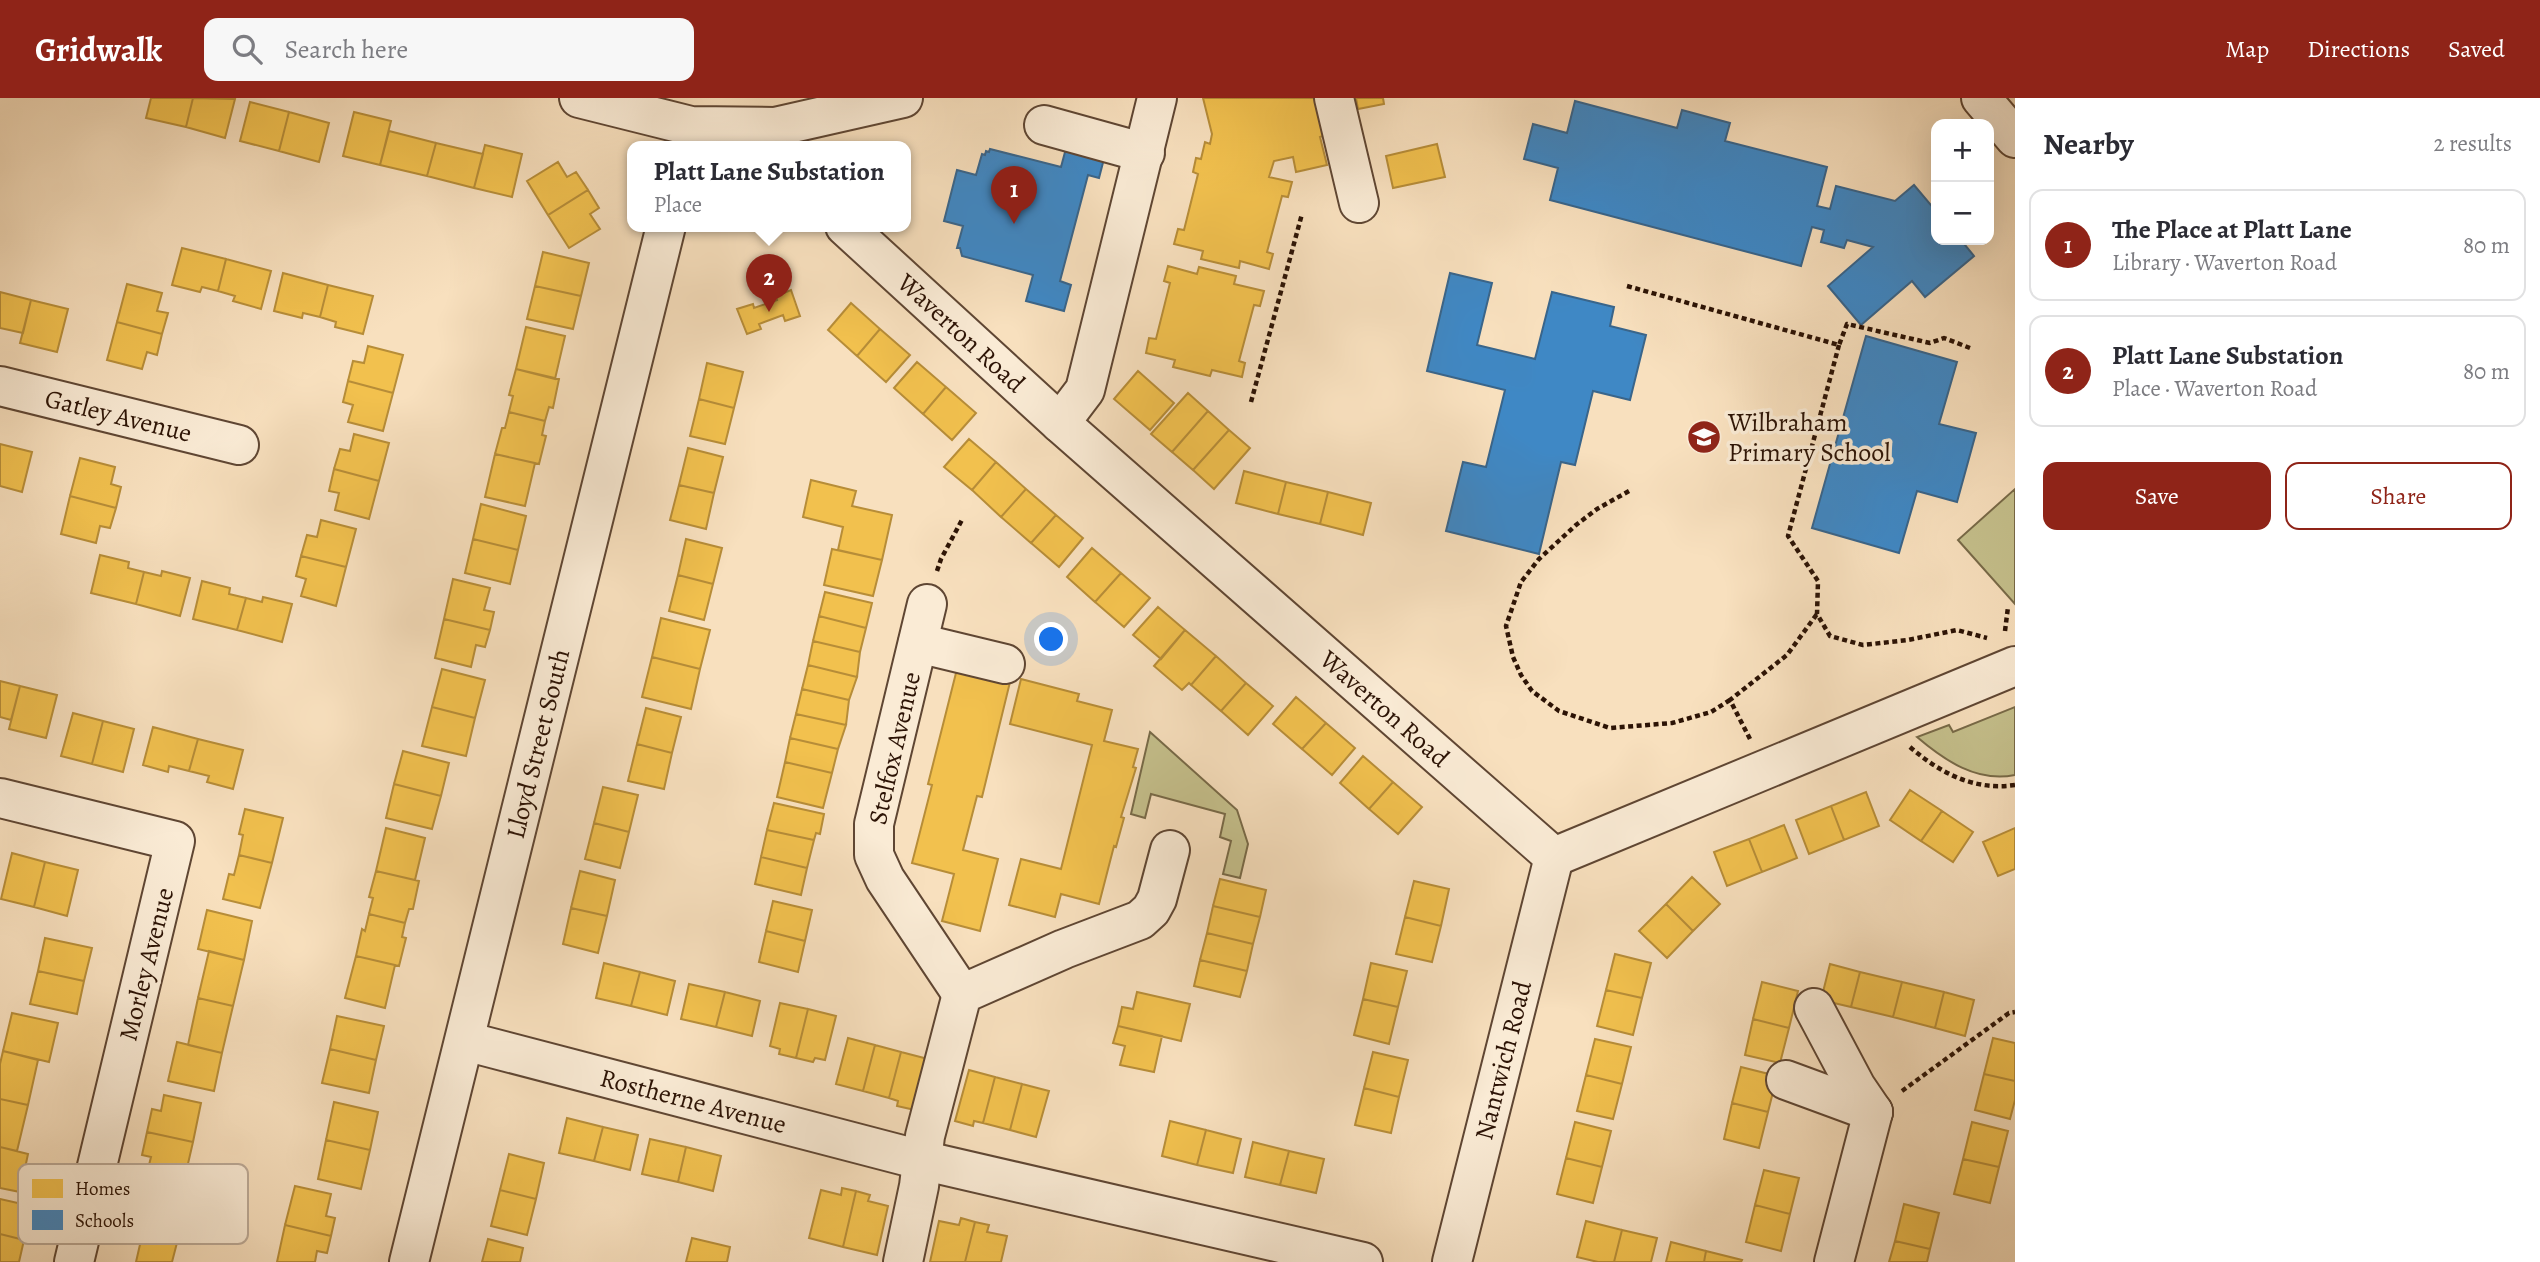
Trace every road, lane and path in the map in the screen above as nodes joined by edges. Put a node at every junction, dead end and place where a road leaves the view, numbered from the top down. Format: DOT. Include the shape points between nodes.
graph roads {
  1 [pos="579,98"];
  2 [pos="903,98"];
  3 [pos="1157,98"];
  4 [pos="1334,98"];
  5 [pos="1981,98"];
  6 [pos="691,123"];
  7 [pos="1044,125"];
  8 [pos="798,135"];
  9 [pos="2015,138"];
  10 [pos="1145,153"];
  11 [pos="1359,203"];
  12 [pos="1302,214"];
  13 [pos="665,232"];
  14 [pos="852,232"];
  15 [pos="1627,286"];
  16 [pos="1839,345"];
  17 [pos="1970,348"];
  18 [pos="0,386"];
  19 [pos="1251,402"];
  20 [pos="1060,423"];
  21 [pos="239,445"];
  22 [pos="1629,491"];
  23 [pos="963,518"];
  24 [pos="927,604"];
  25 [pos="2008,607"];
  26 [pos="1817,614"];
  27 [pos="918,643"];
  28 [pos="2004,650"];
  29 [pos="1005,664"];
  30 [pos="1730,700"];
  31 [pos="1894,715"];
  32 [pos="1765,770"];
  33 [pos="2015,785"];
  34 [pos="0,797"];
  35 [pos="1170,850"];
  36 [pos="1554,858"];
  37 [pos="962,994"];
  38 [pos="1814,1008"];
  39 [pos="2015,1012"];
  40 [pos="465,1041"];
  41 [pos="1786,1080"];
  42 [pos="1873,1112"];
  43 [pos="922,1160"];
  44 [pos="98,1164"];
  45 [pos="78,1244"];
  46 [pos="74,1262"];
  47 [pos="409,1262"];
  48 [pos="903,1262"];
  49 [pos="1363,1262"];
  50 [pos="1452,1262"];
  51 [pos="1834,1262"];
  1 -- 6 [label="street"];
  2 -- 8 [label="street"];
  3 -- 10 [label="street"];
  4 -- 11 [label="street"];
  5 -- 9 [label="street"];
  6 -- 8 [label="street" via="775,127"];
  7 -- 10 [label="street"];
  10 -- 20 [label="street" via="1086,390"];
  12 -- 19 [label="path"];
  13 -- 40 [label="street, Lloyd Street South"];
  14 -- 20 [label="street, Waverton Road"];
  15 -- 16 [label="path"];
  16 -- 17 [label="path" via="1847,324 1930,343 1944,338"];
  16 -- 26 [label="path" via="1788,536 1818,581"];
  18 -- 21 [label="street, Gatley Avenue"];
  20 -- 36 [label="street, Waverton Road"];
  22 -- 30 [label="path" via="1576,525 1521,582 1506,626 1521,675 1532,691 1559,711 1610,728 1672,723 1711,712"];
  23 -- 24 [label="path" via="941,559"];
  24 -- 27 [label="street, Stelfox Avenue"];
  25 -- 28 [label="path"];
  26 -- 28 [label="path" via="1829,636 1863,645 1957,629"];
  26 -- 30 [label="path" via="1787,655"];
  27 -- 29 [label="street"];
  27 -- 37 [label="street, Stelfox Avenue" via="874,824 874,855 885,879"];
  28 -- 31 [label="street"];
  30 -- 32 [label="path"];
  31 -- 32 [label="street"];
  31 -- 33 [label="path" via="1906,743 1945,773 1973,785"];
  32 -- 36 [label="street"];
  34 -- 44 [label="street, Morley Avenue" via="175,841"];
  35 -- 37 [label="street" via="1157,899 1140,920"];
  36 -- 50 [label="street, Nantwich Road"];
  37 -- 43 [label="street"];
  38 -- 42 [label="street"];
  39 -- 42 [label="path"];
  40 -- 43 [label="street, Rostherne Avenue"];
  40 -- 47 [label="street, Lloyd Street South"];
  41 -- 42 [label="street"];
  42 -- 51 [label="street"];
  43 -- 48 [label="street"];
  43 -- 49 [label="street, Rostherne Avenue"];
  45 -- 46 [label="street, Morley Avenue"];
}
